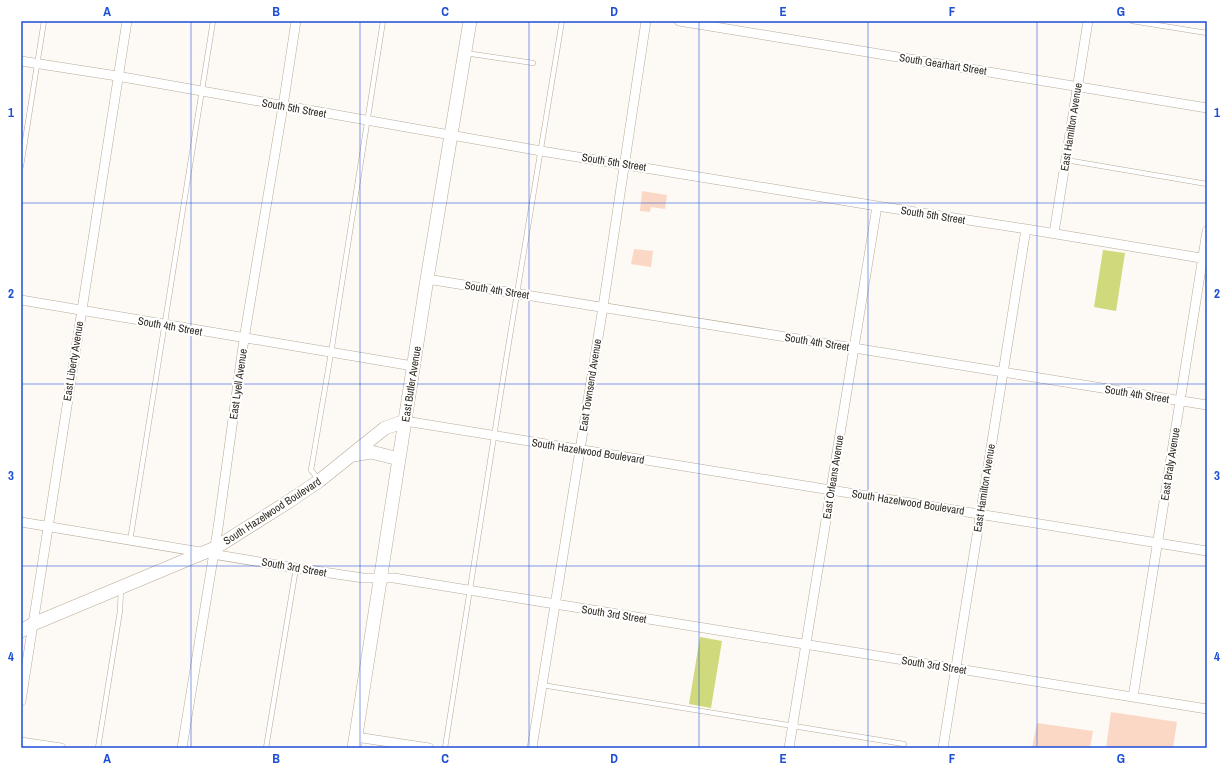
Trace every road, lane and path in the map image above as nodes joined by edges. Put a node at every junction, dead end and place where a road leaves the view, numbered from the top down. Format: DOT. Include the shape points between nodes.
graph roads {
  1 [pos="44,21"];
  2 [pos="127,21"];
  3 [pos="213,21"];
  4 [pos="296,21"];
  5 [pos="383,21"];
  6 [pos="470,21"];
  7 [pos="562,21"];
  8 [pos="646,21"];
  9 [pos="680,21"];
  10 [pos="1088,21"];
  11 [pos="1132,21"];
  12 [pos="1207,33"];
  13 [pos="465,53"];
  14 [pos="21,61"];
  15 [pos="533,63"];
  16 [pos="38,64"];
  17 [pos="117,76"];
  18 [pos="1077,86"];
  19 [pos="202,91"];
  20 [pos="283,106"];
  21 [pos="1207,108"];
  22 [pos="367,120"];
  23 [pos="451,136"];
  24 [pos="541,151"];
  25 [pos="1066,160"];
  26 [pos="625,164"];
  27 [pos="21,166"];
  28 [pos="1207,184"];
  29 [pos="877,206"];
  30 [pos="1026,229"];
  31 [pos="1207,231"];
  32 [pos="1054,233"];
  33 [pos="1205,259"];
  34 [pos="427,279"];
  35 [pos="518,294"];
  36 [pos="21,300"];
  37 [pos="603,307"];
  38 [pos="81,310"];
  39 [pos="164,325"];
  40 [pos="244,338"];
  41 [pos="854,348"];
  42 [pos="331,353"];
  43 [pos="413,366"];
  44 [pos="1003,372"];
  45 [pos="1180,401"];
  46 [pos="1207,405"];
  47 [pos="405,421"];
  48 [pos="494,436"];
  49 [pos="580,450"];
  50 [pos="353,455"];
  51 [pos="399,459"];
  52 [pos="319,481"];
  53 [pos="831,490"];
  54 [pos="980,513"];
  55 [pos="21,522"];
  56 [pos="49,526"];
  57 [pos="130,541"];
  58 [pos="1158,543"];
  59 [pos="211,551"];
  60 [pos="1207,551"];
  61 [pos="296,568"];
  62 [pos="380,578"];
  63 [pos="121,587"];
  64 [pos="470,590"];
  65 [pos="555,604"];
  66 [pos="33,624"];
  67 [pos="21,631"];
  68 [pos="806,644"];
  69 [pos="955,669"];
  70 [pos="542,685"];
  71 [pos="1133,697"];
  72 [pos="21,701"];
  73 [pos="1207,709"];
  74 [pos="793,726"];
  75 [pos="21,742"];
  76 [pos="355,742"];
  77 [pos="904,744"];
  78 [pos="61,748"];
  79 [pos="98,748"];
  80 [pos="182,748"];
  81 [pos="266,748"];
  82 [pos="429,748"];
  83 [pos="445,748"];
  84 [pos="532,748"];
  85 [pos="789,748"];
  86 [pos="943,748"];
  1 -- 16 [label="lane"];
  2 -- 17 [label="street, East Liberty Avenue"];
  3 -- 19 [label="lane"];
  4 -- 20 [label="street, East Lyell Avenue"];
  5 -- 22 [label="lane"];
  6 -- 13 [label="street, East Butler Avenue"];
  7 -- 24 [label="lane"];
  8 -- 26 [label="street, East Townsend Avenue"];
  9 -- 18 [label="street, South Gearhart Street"];
  10 -- 18 [label="street, East Hamilton Avenue"];
  11 -- 12 [label="lane"];
  13 -- 15 [label="lane"];
  13 -- 23 [label="street, East Butler Avenue"];
  14 -- 16 [label="street, South 5th Street"];
  16 -- 17 [label="street, South 5th Street"];
  16 -- 27 [label="lane"];
  17 -- 19 [label="street, South 5th Street"];
  17 -- 38 [label="street, East Liberty Avenue"];
  18 -- 21 [label="street, South Gearhart Street"];
  18 -- 25 [label="street, East Hamilton Avenue"];
  19 -- 20 [label="street, South 5th Street"];
  19 -- 39 [label="lane"];
  20 -- 22 [label="street, South 5th Street"];
  20 -- 40 [label="street, East Lyell Avenue"];
  22 -- 23 [label="street, South 5th Street"];
  22 -- 42 [label="lane"];
  23 -- 24 [label="street, South 5th Street"];
  23 -- 34 [label="street, East Butler Avenue"];
  24 -- 26 [label="street, South 5th Street"];
  24 -- 35 [label="lane"];
  25 -- 28 [label="lane"];
  25 -- 32 [label="street, East Hamilton Avenue"];
  26 -- 29 [label="street, South 5th Street"];
  26 -- 37 [label="street, East Townsend Avenue"];
  29 -- 30 [label="street, South 5th Street"];
  29 -- 41 [label="street, East Orleans Avenue"];
  30 -- 32 [label="street, South 5th Street"];
  30 -- 44 [label="street, East Hamilton Avenue"];
  31 -- 33 [label="street, East Braly Avenue"];
  32 -- 33 [label="street, South 5th Street"];
  33 -- 45 [label="street, East Braly Avenue"];
  34 -- 35 [label="street, South 4th Street"];
  34 -- 43 [label="street, East Butler Avenue"];
  35 -- 37 [label="street, South 4th Street"];
  35 -- 48 [label="lane"];
  36 -- 38 [label="street, South 4th Street"];
  37 -- 41 [label="street, South 4th Street"];
  37 -- 49 [label="street, East Townsend Avenue"];
  38 -- 39 [label="street, South 4th Street"];
  38 -- 56 [label="street, East Liberty Avenue"];
  39 -- 40 [label="street, South 4th Street"];
  39 -- 57 [label="lane"];
  40 -- 42 [label="street, South 4th Street"];
  40 -- 59 [label="street, East Lyell Avenue"];
  41 -- 44 [label="street, South 4th Street"];
  41 -- 53 [label="street, East Orleans Avenue"];
  42 -- 43 [label="street, South 4th Street"];
  42 -- 52 [label="lane" via="311,470"];
  43 -- 47 [label="street, East Butler Avenue"];
  44 -- 45 [label="street, South 4th Street"];
  44 -- 54 [label="street, East Hamilton Avenue"];
  45 -- 46 [label="street, South 4th Street"];
  45 -- 58 [label="street, East Braly Avenue"];
  47 -- 48 [label="street, South Hazelwood Boulevard"];
  47 -- 50 [label="street, South Hazelwood Boulevard" via="385,428"];
  47 -- 51 [label="street, East Butler Avenue"];
  48 -- 49 [label="street, South Hazelwood Boulevard"];
  48 -- 64 [label="lane"];
  49 -- 53 [label="street, South Hazelwood Boulevard"];
  49 -- 65 [label="street, East Townsend Avenue"];
  50 -- 51 [label="street" via="371,452"];
  50 -- 52 [label="street, South Hazelwood Boulevard"];
  51 -- 62 [label="street, East Butler Avenue"];
  52 -- 59 [label="street, South Hazelwood Boulevard"];
  53 -- 54 [label="street, South Hazelwood Boulevard"];
  53 -- 68 [label="street, East Orleans Avenue"];
  54 -- 58 [label="street, South Hazelwood Boulevard"];
  54 -- 69 [label="street, East Hamilton Avenue"];
  55 -- 56 [label="street, South 3rd Street"];
  56 -- 57 [label="street, South 3rd Street"];
  56 -- 66 [label="street, East Liberty Avenue"];
  57 -- 59 [label="street, South 3rd Street"];
  58 -- 60 [label="street, South Hazelwood Boulevard"];
  58 -- 71 [label="street, East Braly Avenue"];
  59 -- 61 [label="street, South 3rd Street"];
  59 -- 63 [label="street, South Hazelwood Boulevard"];
  59 -- 80 [label="street, East Lyell Avenue"];
  61 -- 62 [label="street, South 3rd Street" via="363,578"];
  61 -- 81 [label="lane"];
  62 -- 64 [label="street, South 3rd Street"];
  62 -- 76 [label="street, East Butler Avenue"];
  63 -- 66 [label="street, South Hazelwood Boulevard"];
  63 -- 79 [label="lane" via="120,611"];
  64 -- 65 [label="street, South 3rd Street"];
  64 -- 83 [label="lane"];
  65 -- 68 [label="street, South 3rd Street"];
  65 -- 70 [label="street, East Townsend Avenue"];
  66 -- 67 [label="street, South Hazelwood Boulevard"];
  66 -- 72 [label="street, East Liberty Avenue"];
  68 -- 69 [label="street, South 3rd Street"];
  68 -- 74 [label="street, East Orleans Avenue"];
  69 -- 71 [label="street, South 3rd Street"];
  69 -- 86 [label="street, East Hamilton Avenue"];
  70 -- 74 [label="lane"];
  70 -- 84 [label="street, East Townsend Avenue"];
  71 -- 73 [label="street, South 3rd Street"];
  74 -- 77 [label="lane"];
  74 -- 85 [label="street, East Orleans Avenue"];
  75 -- 78 [label="street"];
  76 -- 82 [label="street"];
}
